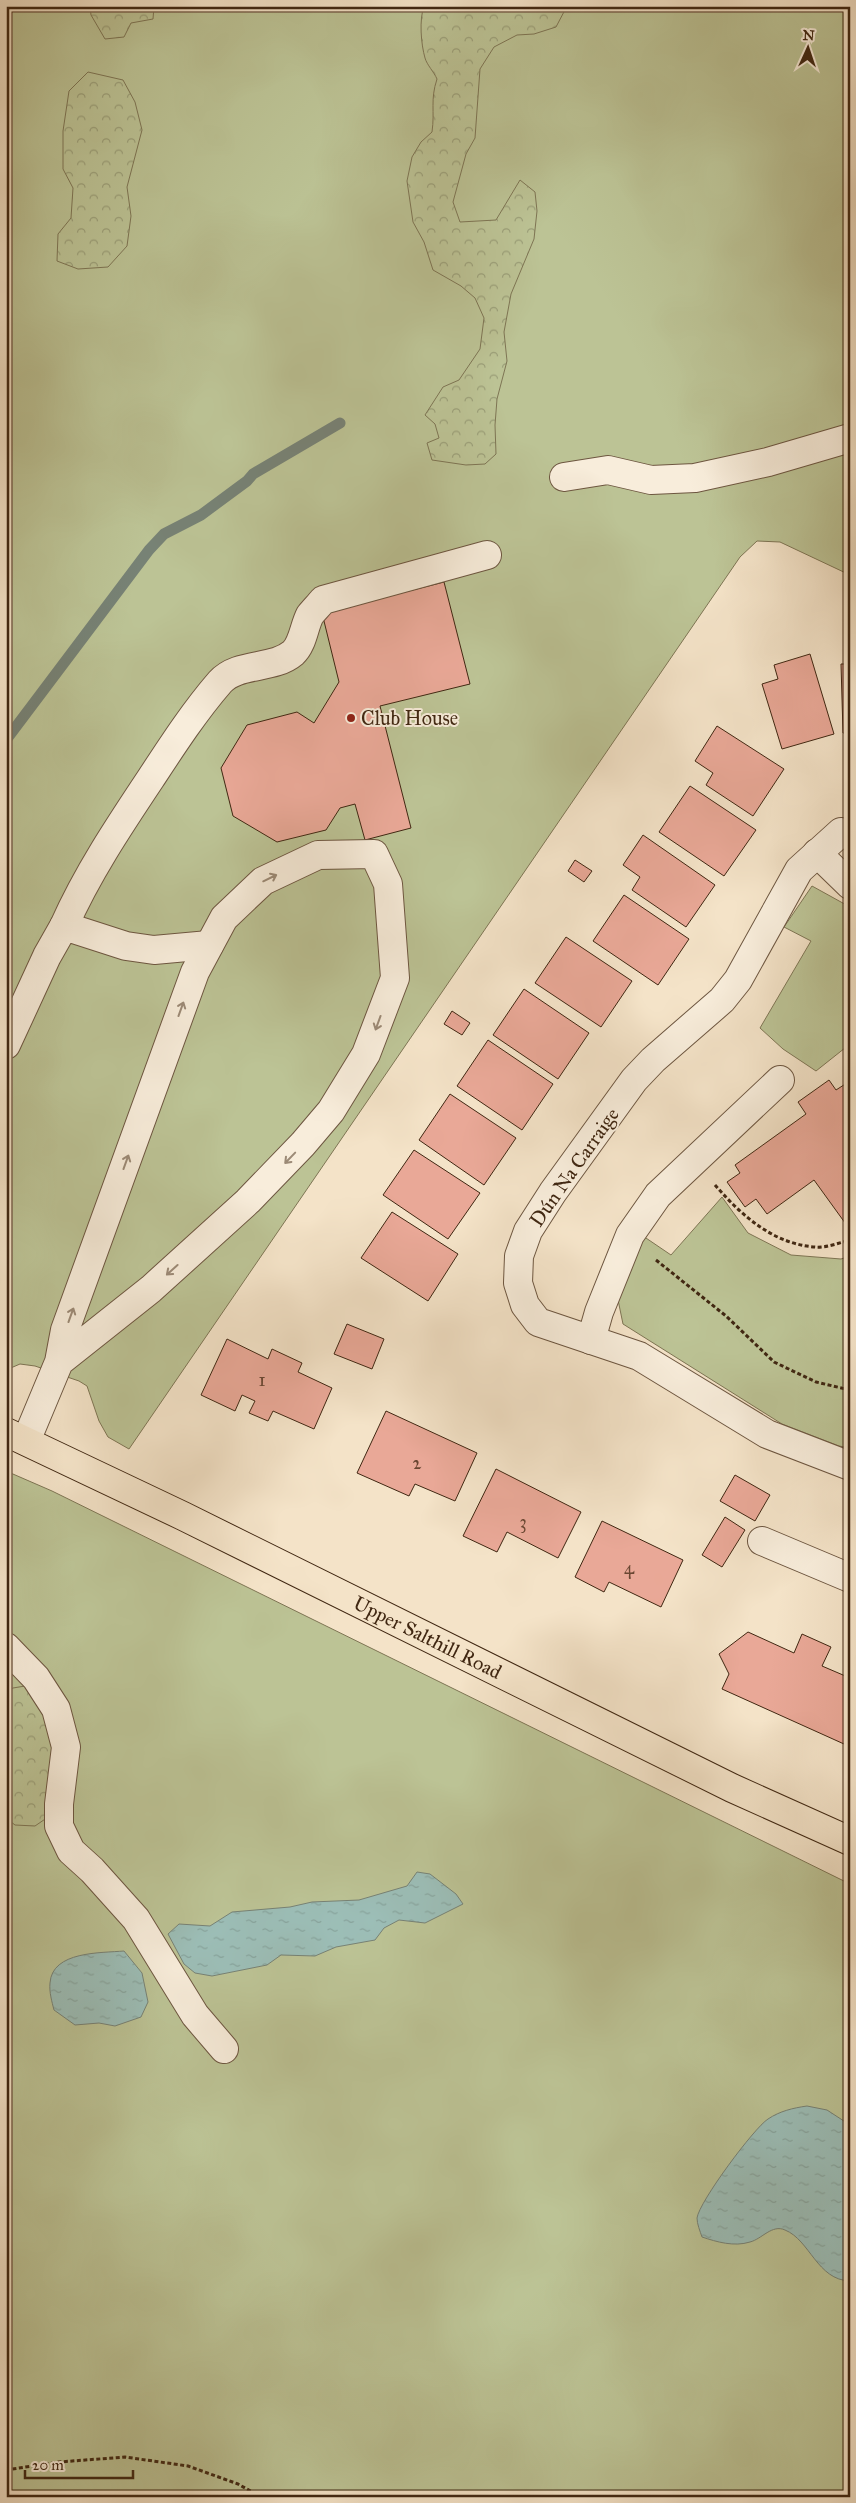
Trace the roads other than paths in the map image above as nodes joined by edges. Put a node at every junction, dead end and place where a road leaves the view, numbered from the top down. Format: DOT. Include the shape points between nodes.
graph roads {
  1 [pos="850,438"];
  2 [pos="564,477"];
  3 [pos="488,555"];
  4 [pos="841,832"];
  5 [pos="818,853"];
  6 [pos="850,884"];
  7 [pos="64,926"];
  8 [pos="209,945"];
  9 [pos="6,1045"];
  10 [pos="780,1080"];
  11 [pos="591,1340"];
  12 [pos="59,1362"];
  13 [pos="16,1436"];
  14 [pos="850,1466"];
  15 [pos="762,1541"];
  16 [pos="850,1578"];
  17 [pos="6,1647"];
  18 [pos="850,1841"];
  19 [pos="224,2049"];
  1 -- 2 [label="street" via="768,462 695,478 651,480 608,470"];
  3 -- 7 [label="street" via="323,600 311,614 294,652 221,680 182,731 134,804 77,896"];
  4 -- 5 [label="street, Dún Na Carraige"];
  5 -- 6 [label="street"];
  5 -- 11 [label="street, Dún Na Carraige" via="799,870 738,980 722,1000 652,1060 634,1080 528,1231 519,1256 518,1283 525,1305 538,1322"];
  7 -- 8 [label="street" via="126,946 154,950"];
  7 -- 9 [label="street" via="46,956"];
  12 -- 8 [label="street, one-way" via="65,1330 195,972"];
  8 -- 12 [label="street, one-way" via="224,918 263,881 318,855 374,854 388,884 395,978 366,1054 331,1111 248,1201 151,1289"];
  10 -- 11 [label="street" via="658,1196 630,1236"];
  11 -- 14 [label="street, Dún Na Carraige" via="639,1356 767,1434"];
  12 -- 13 [label="street"];
  13 -- 18 [label="main road, Upper Salthill Road" via="732,1788"];
  15 -- 16 [label="street"];
  17 -- 19 [label="street" via="36,1678 56,1709 66,1747 59,1826 71,1851 136,1919 195,2015"];
}
